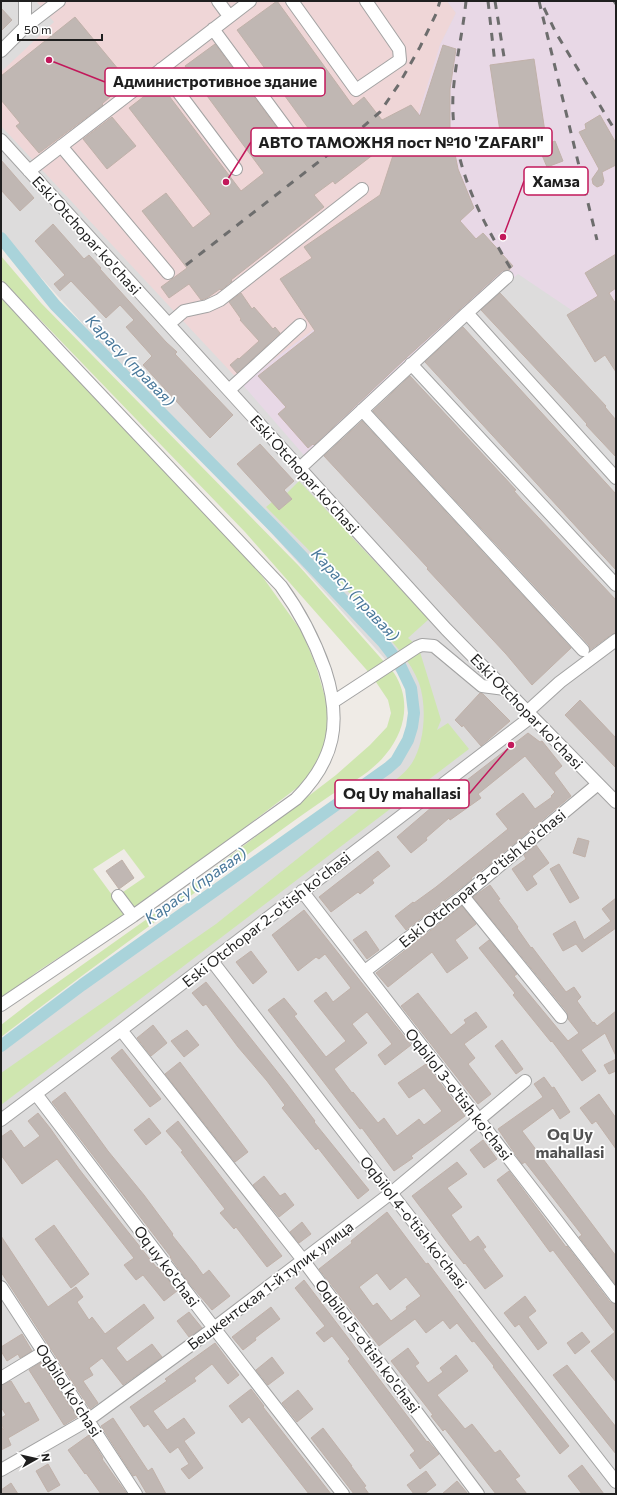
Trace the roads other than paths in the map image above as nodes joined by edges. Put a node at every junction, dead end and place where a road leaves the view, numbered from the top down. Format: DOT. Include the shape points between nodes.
graph roads {
  1 [pos="25,1"];
  2 [pos="60,1"];
  3 [pos="218,1"];
  4 [pos="250,1"];
  5 [pos="292,1"];
  6 [pos="366,1"];
  7 [pos="229,16"];
  8 [pos="25,27"];
  9 [pos="213,29"];
  10 [pos="1,51"];
  11 [pos="161,69"];
  12 [pos="289,132"];
  13 [pos="1,140"];
  14 [pos="61,146"];
  15 [pos="236,169"];
  16 [pos="29,171"];
  17 [pos="362,189"];
  18 [pos="168,273"];
  19 [pos="507,277"];
  20 [pos="1,288"];
  21 [pos="467,313"];
  22 [pos="169,324"];
  23 [pos="300,325"];
  24 [pos="411,364"];
  25 [pos="229,390"];
  26 [pos="362,410"];
  27 [pos="300,468"];
  28 [pos="616,478"];
  29 [pos="616,585"];
  30 [pos="616,640"];
  31 [pos="583,650"];
  32 [pos="504,688"];
  33 [pos="333,702"];
  34 [pos="529,714"];
  35 [pos="598,784"];
  36 [pos="616,802"];
  37 [pos="302,891"];
  38 [pos="118,896"];
  39 [pos="463,896"];
  40 [pos="133,916"];
  41 [pos="212,961"];
  42 [pos="364,971"];
  43 [pos="1,1005"];
  44 [pos="561,1017"];
  45 [pos="122,1030"];
  46 [pos="525,1081"];
  47 [pos="36,1094"];
  48 [pos="1,1120"];
  49 [pos="479,1120"];
  50 [pos="391,1193"];
  51 [pos="304,1260"];
  52 [pos="1,1287"];
  53 [pos="616,1297"];
  54 [pos="214,1328"];
  55 [pos="44,1352"];
  56 [pos="1,1378"];
  57 [pos="88,1420"];
  58 [pos="1,1470"];
  59 [pos="616,1482"];
  60 [pos="136,1494"];
  61 [pos="343,1494"];
  62 [pos="478,1494"];
  1 -- 8 [label="street"];
  2 -- 8 [label="street"];
  3 -- 7 [label="street"];
  4 -- 7 [label="street"];
  5 -- 6 [label="street" via="356,90 400,60 398,49"];
  7 -- 9 [label="street"];
  8 -- 10 [label="street"];
  9 -- 11 [label="street"];
  9 -- 12 [label="street"];
  11 -- 14 [label="street"];
  11 -- 15 [label="street"];
  13 -- 16 [label="street, Eski Otchopar ko'chasi"];
  14 -- 16 [label="street"];
  14 -- 18 [label="street"];
  16 -- 22 [label="street, Eski Otchopar ko'chasi"];
  17 -- 22 [label="street" via="220,300 184,311"];
  19 -- 21 [label="street"];
  20 -- 33 [label="street" via="281,586 312,636"];
  21 -- 24 [label="street"];
  21 -- 28 [label="street"];
  22 -- 25 [label="street, Eski Otchopar ko'chasi"];
  23 -- 25 [label="street"];
  24 -- 26 [label="street"];
  24 -- 29 [label="street"];
  25 -- 27 [label="street, Eski Otchopar ko'chasi"];
  26 -- 27 [label="street"];
  26 -- 31 [label="street"];
  27 -- 32 [label="street, Eski Otchopar ko'chasi" via="446,629"];
  30 -- 34 [label="street, Eski Otchopar 2-o'tish ko'chasi" via="560,682"];
  32 -- 33 [label="street" via="482,686 434,646 422,645"];
  32 -- 34 [label="street, Eski Otchopar ko'chasi"];
  33 -- 40 [label="street" via="334,727 330,747 305,789 290,803"];
  34 -- 35 [label="street, Eski Otchopar ko'chasi"];
  34 -- 37 [label="street, Eski Otchopar 2-o'tish ko'chasi"];
  35 -- 36 [label="street, Eski Otchopar ko'chasi"];
  35 -- 39 [label="street, Eski Otchopar 3-o'tish ko'chasi"];
  37 -- 41 [label="street, Eski Otchopar 2-o'tish ko'chasi"];
  37 -- 42 [label="street, Oqbilol 3-o'tish ko'chasi"];
  38 -- 40 [label="street"];
  39 -- 42 [label="street, Eski Otchopar 3-o'tish ko'chasi"];
  39 -- 44 [label="street"];
  40 -- 43 [label="street"];
  41 -- 45 [label="street, Eski Otchopar 2-o'tish ko'chasi"];
  41 -- 50 [label="street, Oqbilol 4-o'tish ko'chasi"];
  42 -- 49 [label="street, Oqbilol 3-o'tish ko'chasi"];
  45 -- 47 [label="street, Eski Otchopar 2-o'tish ko'chasi"];
  45 -- 51 [label="street, Oqbilol 5-o'tish ko'chasi"];
  46 -- 49 [label="street, Бешкентская 1-й тупик улица"];
  47 -- 48 [label="street, Eski Otchopar 2-o'tish ko'chasi"];
  47 -- 54 [label="street, Oq uy ko'chasi"];
  49 -- 50 [label="street, Бешкентская 1-й тупик улица"];
  49 -- 53 [label="street, Oqbilol 3-o'tish ko'chasi"];
  50 -- 51 [label="street, Бешкентская 1-й тупик улица"];
  50 -- 59 [label="street, Oqbilol 4-o'tish ko'chasi"];
  51 -- 54 [label="street, Бешкентская 1-й тупик улица"];
  51 -- 62 [label="street, Oqbilol 5-o'tish ko'chasi"];
  52 -- 55 [label="street, Oqbilol ko'chasi"];
  54 -- 57 [label="street, Бешкентская 1-й тупик улица"];
  54 -- 61 [label="street, Oq uy ko'chasi"];
  55 -- 56 [label="street"];
  55 -- 57 [label="street, Oqbilol ko'chasi"];
  57 -- 58 [label="street, Бешкентская 1-й тупик улица"];
  57 -- 60 [label="street, Oqbilol ko'chasi"];
}
